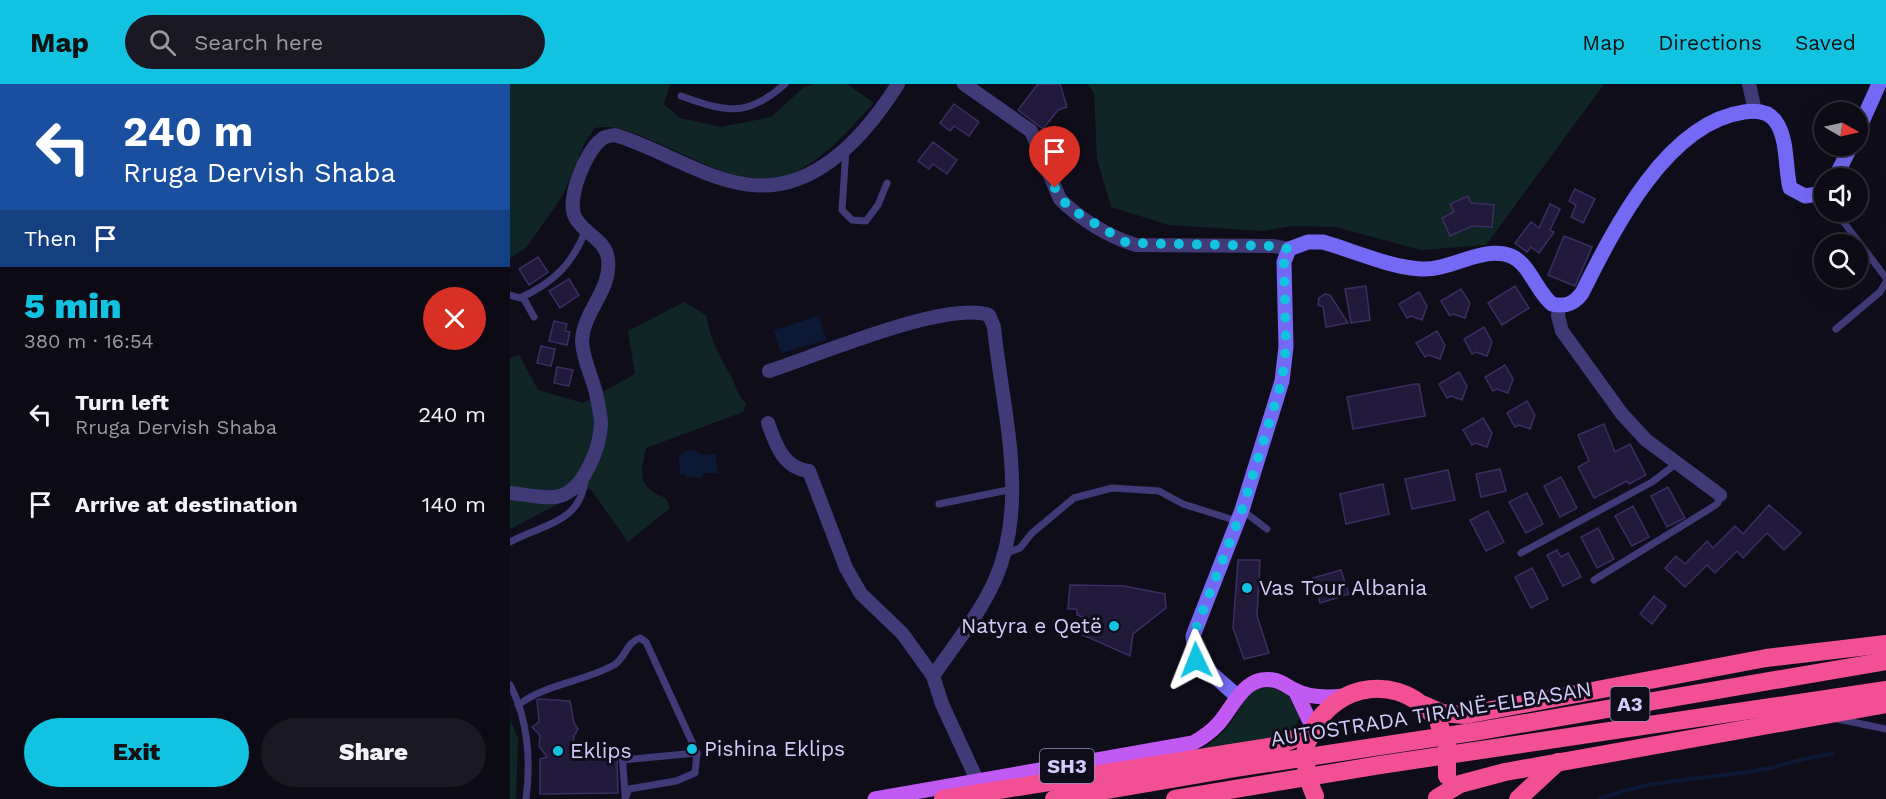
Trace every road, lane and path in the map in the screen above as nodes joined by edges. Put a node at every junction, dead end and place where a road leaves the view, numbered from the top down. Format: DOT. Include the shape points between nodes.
graph roads {
  1 [pos="785,84"];
  2 [pos="898,84"];
  3 [pos="964,84"];
  4 [pos="1749,84"];
  5 [pos="1879,84"];
  6 [pos="681,96"];
  7 [pos="1868,108"];
  8 [pos="1755,111"];
  9 [pos="846,149"];
  10 [pos="888,183"];
  11 [pos="1814,195"];
  12 [pos="1843,222"];
  13 [pos="586,229"];
  14 [pos="1289,249"];
  15 [pos="1886,280"];
  16 [pos="510,295"];
  17 [pos="523,297"];
  18 [pos="1559,306"];
  19 [pos="534,316"];
  20 [pos="1836,329"];
  21 [pos="769,371"];
  22 [pos="768,423"];
  23 [pos="1676,464"];
  24 [pos="585,477"];
  25 [pos="1013,489"];
  26 [pos="510,493"];
  27 [pos="1720,495"];
  28 [pos="939,504"];
  29 [pos="1240,515"];
  30 [pos="1267,530"];
  31 [pos="510,542"];
  32 [pos="1521,553"];
  33 [pos="1004,554"];
  34 [pos="1594,580"];
  35 [pos="1886,644"];
  36 [pos="1886,661"];
  37 [pos="933,676"];
  38 [pos="510,685"];
  39 [pos="1295,690"];
  40 [pos="1886,690"];
  41 [pos="1237,696"];
  42 [pos="1344,696"];
  43 [pos="1886,704"];
  44 [pos="518,705"];
  45 [pos="1424,705"];
  46 [pos="1817,715"];
  47 [pos="1886,729"];
  48 [pos="1310,735"];
  49 [pos="577,751"];
  50 [pos="697,753"];
  51 [pos="622,760"];
  52 [pos="1560,760"];
  53 [pos="977,780"];
  54 [pos="625,797"];
  55 [pos="1316,798"];
  56 [pos="526,799"];
  57 [pos="875,799"];
  58 [pos="943,799"];
  59 [pos="1053,799"];
  60 [pos="1175,799"];
  61 [pos="1437,799"];
  62 [pos="1518,799"];
  1 -- 6 [label="lane" via="752,107 732,110"];
  2 -- 9 [label="street"];
  3 -- 14 [label="street" via="1031,131 1060,199 1118,238 1136,245"];
  4 -- 8 [label="street"];
  5 -- 7 [label="street"];
  8 -- 11 [label="street" via="1776,120 1782,134 1790,188 1804,196"];
  8 -- 18 [label="street" via="1737,113 1701,129 1673,152 1613,230 1576,301"];
  9 -- 10 [label="lane" via="842,210 852,220 866,221"];
  9 -- 13 [label="street" via="801,180 758,185 734,182 615,135 603,138 588,155 573,195 571,208"];
  12 -- 15 [label="lane"];
  13 -- 17 [label="lane" via="569,264"];
  13 -- 24 [label="street" via="605,247 608,271 582,340 601,425"];
  14 -- 18 [label="street" via="1308,242 1323,242 1420,269 1448,267 1490,254 1509,256 1519,261 1545,299"];
  14 -- 29 [label="street" via="1284,262 1285,371"];
  15 -- 20 [label="lane" via="1880,292"];
  16 -- 17 [label="lane"];
  17 -- 19 [label="lane"];
  18 -- 23 [label="street" via="1562,330 1622,414"];
  21 -- 25 [label="street" via="920,321 969,312 989,315 994,327"];
  22 -- 37 [label="street" via="778,452 798,469 808,471 846,567 861,594 902,633"];
  23 -- 27 [label="street"];
  23 -- 32 [label="lane" via="1652,482"];
  24 -- 26 [label="street" via="560,496"];
  24 -- 31 [label="lane" via="583,497 566,516"];
  25 -- 28 [label="lane"];
  25 -- 33 [label="street"];
  27 -- 34 [label="lane" via="1711,508"];
  29 -- 30 [label="lane"];
  29 -- 33 [label="lane" via="1183,504 1159,491 1112,488 1074,498 1020,548"];
  29 -- 41 [label="street" via="1193,642 1196,660"];
  33 -- 37 [label="street" via="981,606"];
  35 -- 45 [label="highway" via="1766,658 1464,715 1442,713"];
  36 -- 59 [label="highway, AUTOSTRADA TIRANË-ELBASAN / A3"];
  37 -- 53 [label="street"];
  38 -- 44 [label="lane"];
  39 -- 41 [label="main road, SH3" via="1274,680 1264,680 1250,684"];
  39 -- 42 [label="main road, SH3" via="1320,697"];
  39 -- 48 [label="main road"];
  40 -- 60 [label="highway, AUTOSTRADA TIRANË-ELBASAN / A3"];
  41 -- 53 [label="main road, SH3" via="1221,721 1193,743"];
  42 -- 45 [label="highway" via="1367,688 1382,688 1405,693"];
  42 -- 48 [label="highway" via="1323,712"];
  43 -- 46 [label="highway"];
  44 -- 50 [label="lane" via="538,691 616,664 633,640 640,638 646,642"];
  44 -- 56 [label="lane" via="528,752"];
  45 -- 61 [label="highway, bridge" via="1439,724 1447,745 1447,776"];
  46 -- 47 [label="lane"];
  46 -- 52 [label="highway"];
  48 -- 55 [label="highway, bridge" via="1305,765"];
  48 -- 58 [label="highway" via="1280,745"];
  49 -- 51 [label="lane" via="622,752"];
  50 -- 51 [label="lane"];
  50 -- 54 [label="lane" via="695,773 690,777 629,789"];
  51 -- 54 [label="lane"];
  52 -- 61 [label="highway" via="1470,780"];
  52 -- 62 [label="highway"];
  53 -- 57 [label="main road, SH3"];
}
